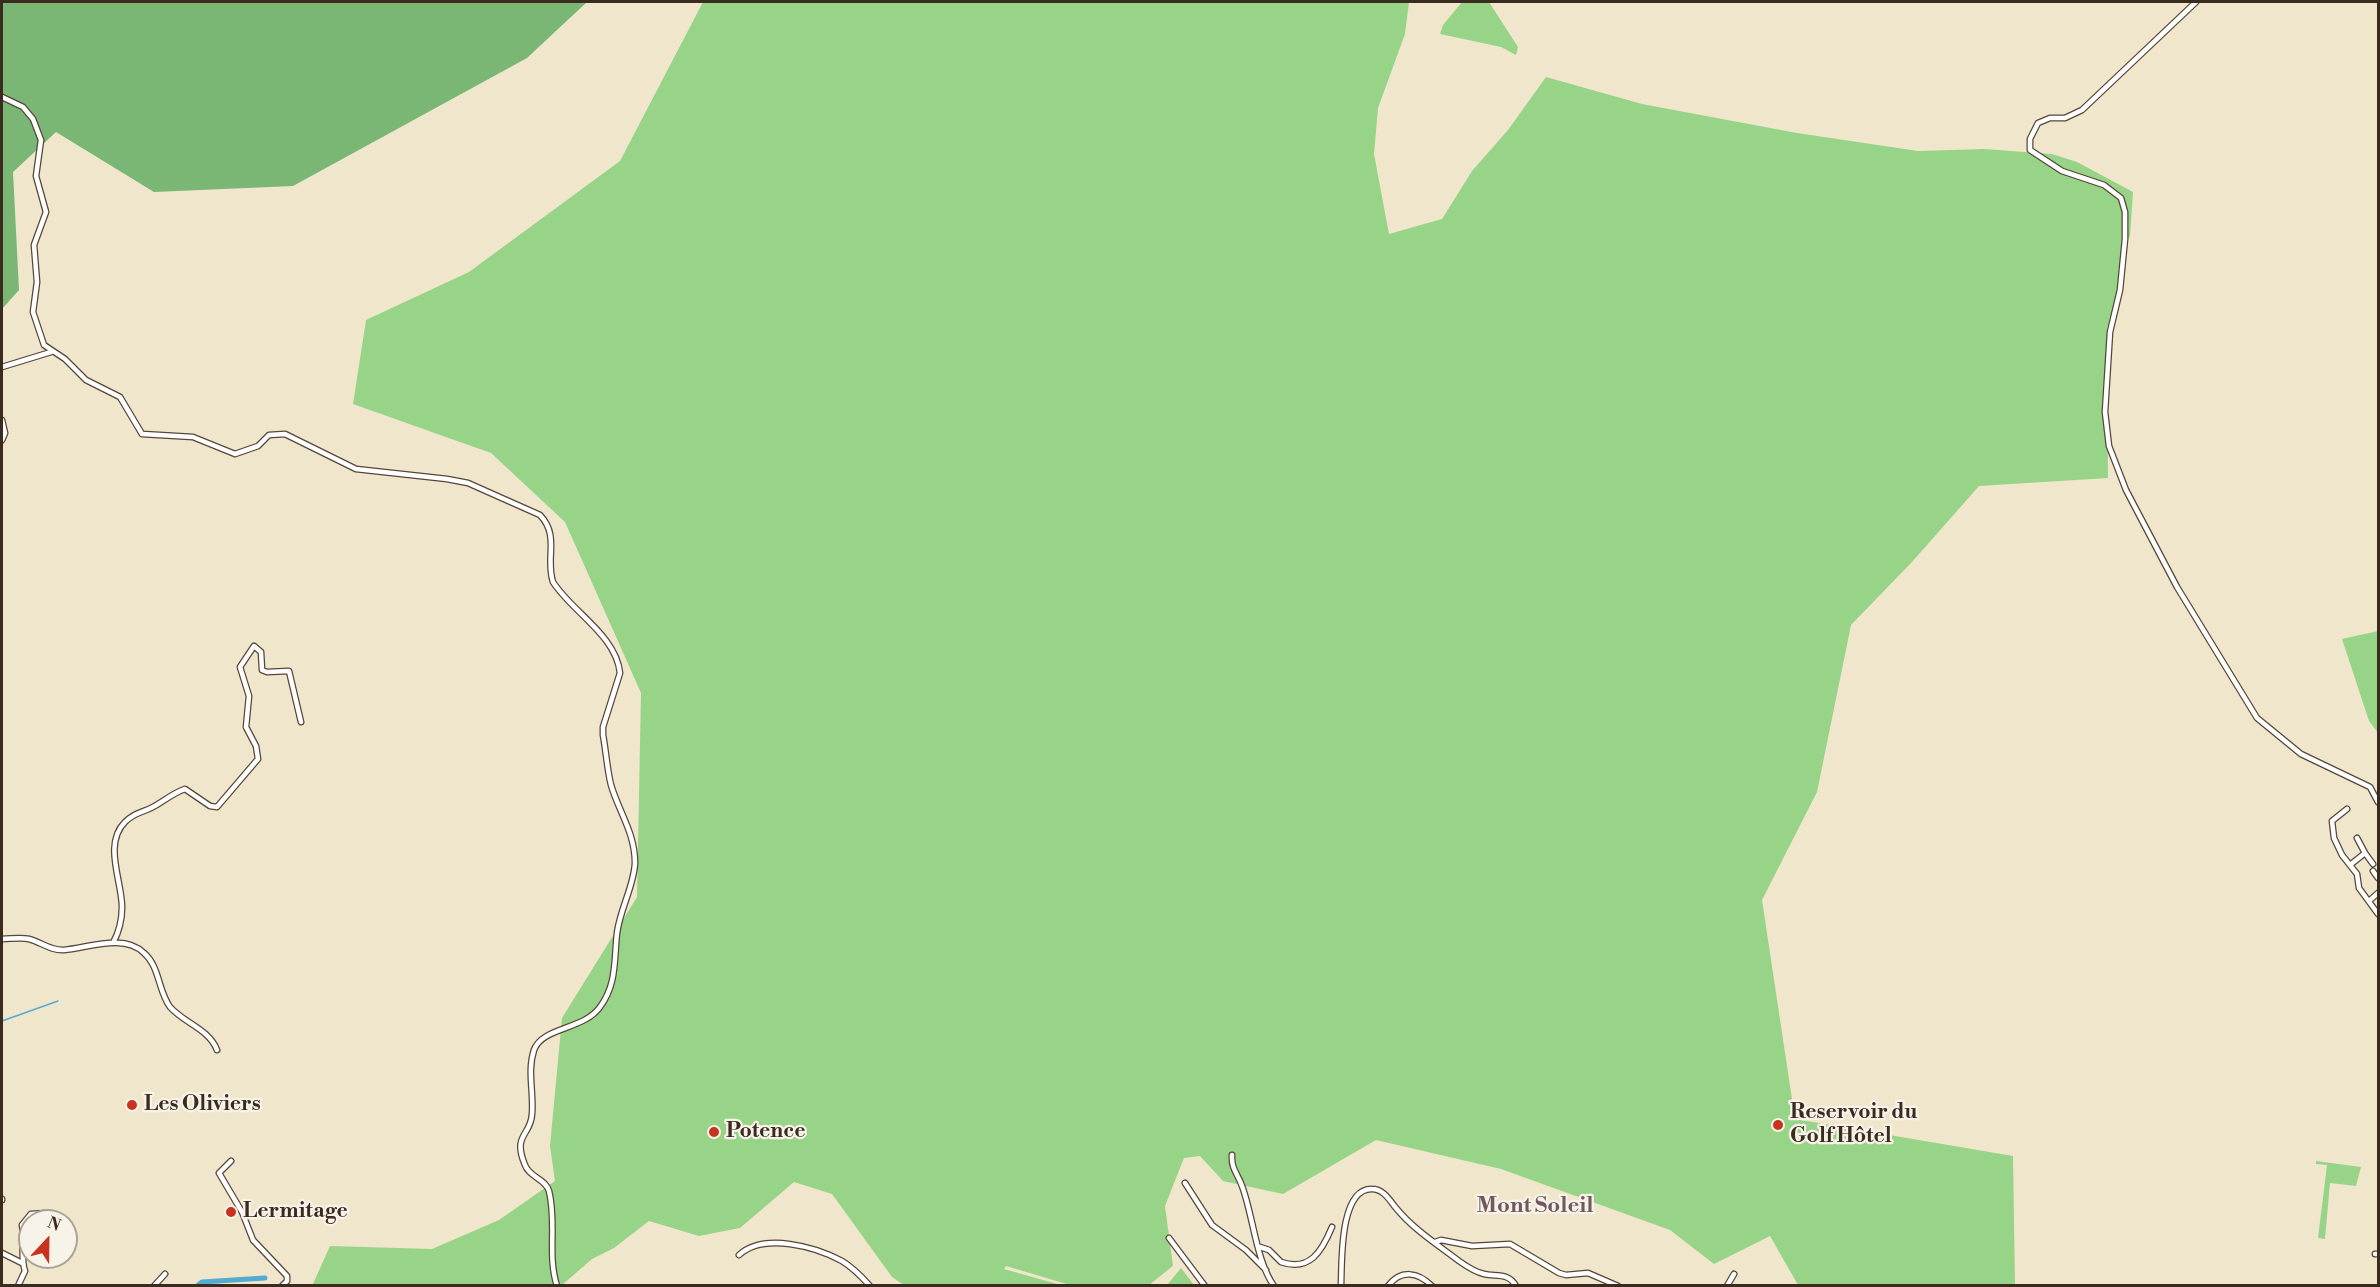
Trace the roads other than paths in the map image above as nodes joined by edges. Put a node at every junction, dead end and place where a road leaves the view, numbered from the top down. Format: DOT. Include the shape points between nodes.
graph roads {
  1 [pos="2196,2"];
  2 [pos="2,97"];
  3 [pos="51,352"];
  4 [pos="2,367"];
  5 [pos="2,420"];
  6 [pos="2,440"];
  7 [pos="301,722"];
  8 [pos="2379,802"];
  9 [pos="2347,809"];
  10 [pos="2357,838"];
  11 [pos="2365,853"];
  12 [pos="2373,864"];
  13 [pos="2350,865"];
  14 [pos="2373,871"];
  15 [pos="2379,878"];
  16 [pos="2379,893"];
  17 [pos="2369,901"];
  18 [pos="2379,914"];
  19 [pos="2,939"];
  20 [pos="113,943"];
  21 [pos="217,1050"];
  22 [pos="1232,1155"];
  23 [pos="231,1161"];
  24 [pos="1185,1183"];
  25 [pos="1332,1227"];
  26 [pos="1169,1238"];
  27 [pos="1435,1242"];
  28 [pos="1260,1247"];
  29 [pos="2,1253"];
  30 [pos="739,1255"];
  31 [pos="18,1261"];
  32 [pos="24,1269"];
  33 [pos="1267,1271"];
  34 [pos="165,1274"];
  35 [pos="1734,1274"];
  36 [pos="556,1283"];
  37 [pos="18,1286"];
  38 [pos="154,1286"];
  39 [pos="282,1286"];
  40 [pos="550,1286"];
  41 [pos="870,1286"];
  42 [pos="1205,1286"];
  43 [pos="1274,1286"];
  44 [pos="1341,1286"];
  45 [pos="1388,1286"];
  46 [pos="1432,1286"];
  47 [pos="1516,1286"];
  48 [pos="1618,1286"];
  49 [pos="1727,1286"];
  1 -- 8 [label="street" via="2082,110 2038,123 2030,139 2030,150 2062,171 2104,185 2121,198 2125,212 2124,249 2110,332 2105,412 2116,467 2162,558 2257,718 2301,754 2370,787"];
  2 -- 3 [label="street" via="23,107 33,119 41,140 36,176 46,212 34,245 37,282 33,312 44,345"];
  3 -- 4 [label="street"];
  3 -- 36 [label="street" via="65,359 86,380 120,397 142,434 193,437 235,454 258,446 269,435 285,434 356,469 468,483 522,505 548,524 553,582 605,641 619,666 603,735 612,787 633,840 635,865 619,921 614,980 604,1003 584,1022 543,1038 532,1058 532,1115 520,1140 520,1153 526,1168 549,1191 553,1222 551,1262"];
  5 -- 6 [label="street"];
  7 -- 20 [label="street" via="290,671 262,670 261,652 254,646 240,667 249,696 246,727 258,759 216,807 185,789 151,809 140,810 121,826 115,845 122,906 120,930"];
  9 -- 13 [label="street" via="2331,826"];
  10 -- 11 [label="street"];
  11 -- 12 [label="street"];
  11 -- 13 [label="street"];
  13 -- 17 [label="street"];
  14 -- 15 [label="street"];
  16 -- 17 [label="street"];
  17 -- 18 [label="street"];
  19 -- 20 [label="street" via="29,939 63,950"];
  20 -- 21 [label="street" via="143,951 170,1006"];
  22 -- 28 [label="street" via="1232,1167 1242,1184"];
  23 -- 39 [label="street" via="219,1173 253,1240 287,1276"];
  24 -- 33 [label="street" via="1212,1225"];
  25 -- 28 [label="street" via="1319,1254 1301,1265 1281,1262"];
  26 -- 42 [label="street"];
  27 -- 44 [label="street" via="1405,1218 1386,1195 1372,1189 1361,1192 1348,1212"];
  27 -- 47 [label="street" via="1473,1270 1499,1274"];
  27 -- 48 [label="street" via="1472,1246 1510,1244 1566,1275 1588,1273"];
  28 -- 33 [label="street"];
  29 -- 31 [label="street"];
  30 -- 41 [label="street" via="765,1244 806,1248 844,1262"];
  32 -- 37 [label="street"];
  33 -- 43 [label="street"];
  34 -- 38 [label="street"];
  35 -- 49 [label="street"];
  36 -- 40 [label="street"];
  45 -- 46 [label="street" via="1402,1274 1412,1274"];
}
